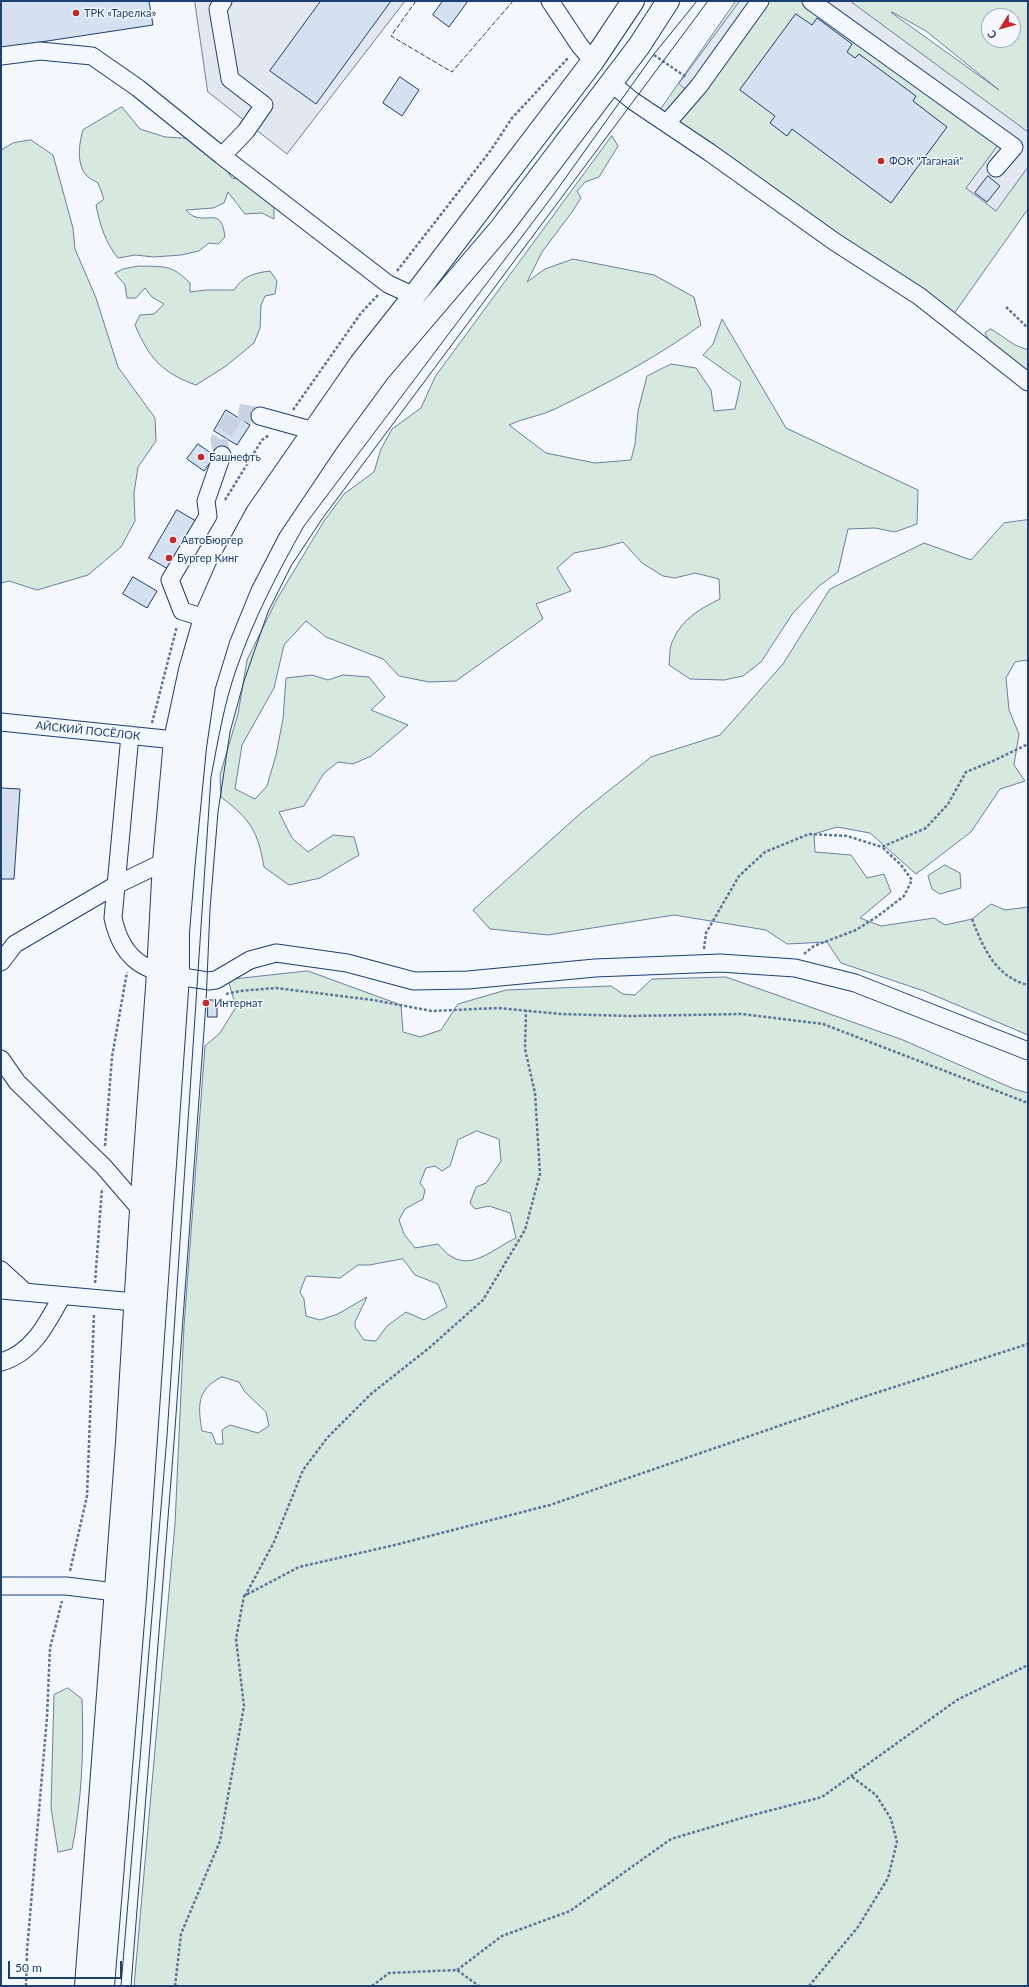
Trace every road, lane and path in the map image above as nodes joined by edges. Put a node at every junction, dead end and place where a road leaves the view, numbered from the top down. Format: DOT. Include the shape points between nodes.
graph roads {
  1 [pos="223,1"];
  2 [pos="550,1"];
  3 [pos="633,1"];
  4 [pos="668,1"];
  5 [pos="760,1"];
  6 [pos="811,1"];
  7 [pos="1,56"];
  8 [pos="593,61"];
  9 [pos="611,83"];
  10 [pos="667,123"];
  11 [pos="222,156"];
  12 [pos="996,168"];
  13 [pos="414,296"];
  14 [pos="1006,307"];
  15 [pos="1028,328"];
  16 [pos="1028,382"];
  17 [pos="260,416"];
  18 [pos="314,430"];
  19 [pos="222,455"];
  20 [pos="205,618"];
  21 [pos="1,722"];
  22 [pos="130,735"];
  23 [pos="175,740"];
  24 [pos="1028,744"];
  25 [pos="882,847"];
  26 [pos="164,862"];
  27 [pos="116,885"];
  28 [pos="972,919"];
  29 [pos="1,962"];
  30 [pos="702,963"];
  31 [pos="795,968"];
  32 [pos="159,971"];
  33 [pos="1028,985"];
  34 [pos="224,994"];
  35 [pos="526,1010"];
  36 [pos="1028,1051"];
  37 [pos="1,1060"];
  38 [pos="1028,1102"];
  39 [pos="141,1210"];
  40 [pos="1,1270"];
  41 [pos="1,1290"];
  42 [pos="24,1291"];
  43 [pos="62,1296"];
  44 [pos="135,1302"];
  45 [pos="1028,1344"];
  46 [pos="1,1362"];
  47 [pos="1,1586"];
  48 [pos="115,1592"];
  49 [pos="244,1596"];
  50 [pos="1028,1665"];
  51 [pos="851,1776"];
  52 [pos="457,1970"];
  53 [pos="86,1986"];
  54 [pos="103,1986"];
  55 [pos="175,1986"];
  56 [pos="372,1986"];
  57 [pos="479,1986"];
  58 [pos="809,1986"];
  1 -- 11 [label="street" via="218,9 230,78 264,105 246,131"];
  2 -- 8 [label="street"];
  3 -- 8 [label="main road"];
  4 -- 9 [label="main road"];
  5 -- 10 [label="street" via="699,86"];
  6 -- 12 [label="street" via="1014,147"];
  7 -- 11 [label="street" via="40,50 92,56 138,88"];
  8 -- 9 [label="main road"];
  8 -- 13 [label="main road"];
  9 -- 10 [label="street"];
  9 -- 32 [label="main road" via="501,228 379,371 270,527 241,583 219,637 204,686 195,747 178,932"];
  10 -- 16 [label="street" via="836,242 919,296"];
  11 -- 13 [label="street" via="388,284"];
  13 -- 18 [label="main road" via="361,363"];
  14 -- 15 [label="path"];
  17 -- 18 [label="street"];
  18 -- 20 [label="main road" via="257,512 226,570"];
  19 -- 20 [label="street" via="206,501 208,516 170,580 182,611"];
  20 -- 23 [label="main road" via="190,670"];
  21 -- 22 [label="street, АЙСКИЙ ПОСЁЛОК"];
  22 -- 23 [label="street, АЙСКИЙ ПОСЁЛОК"];
  22 -- 27 [label="street"];
  23 -- 26 [label="main road"];
  24 -- 25 [label="path" via="966,772 948,804 926,828"];
  25 -- 30 [label="path" via="847,836 808,834 765,852 740,876 706,933"];
  25 -- 31 [label="path" via="912,880 904,896 856,930 814,946 802,956"];
  26 -- 27 [label="street"];
  26 -- 32 [label="main road"];
  27 -- 29 [label="street" via="16,944"];
  27 -- 32 [label="street" via="113,918 117,933 131,956"];
  28 -- 33 [label="path" via="979,938 1002,973 1016,982"];
  30 -- 31 [label="street"];
  30 -- 32 [label="street" via="595,968 468,980 414,981 347,963 276,953 250,960 216,980 208,981"];
  31 -- 36 [label="street" via="856,983"];
  32 -- 39 [label="main road"];
  32 -- 54 [label="main road" via="135,1597"];
  34 -- 35 [label="path" via="276,988 373,1000 432,1012 498,1008"];
  35 -- 38 [label="path" via="630,1016 742,1014 823,1024"];
  35 -- 49 [label="path" via="525,1049 535,1093 540,1174 525,1230 483,1300 429,1348 371,1394 327,1438 303,1470 274,1542"];
  37 -- 39 [label="street" via="17,1082 104,1167"];
  39 -- 44 [label="main road"];
  40 -- 42 [label="street"];
  41 -- 42 [label="street"];
  42 -- 43 [label="street"];
  43 -- 44 [label="street"];
  43 -- 46 [label="street" via="45,1327 29,1348 12,1359"];
  44 -- 48 [label="main road"];
  45 -- 49 [label="path" via="857,1399 550,1505 300,1567"];
  47 -- 48 [label="street" via="66,1586"];
  48 -- 53 [label="main road"];
  49 -- 55 [label="path" via="236,1639 244,1706 220,1841 181,1934"];
  50 -- 51 [label="path" via="957,1700"];
  51 -- 52 [label="path" via="822,1797 672,1840 570,1911 502,1936"];
  51 -- 58 [label="path" via="876,1795 891,1819 897,1842 888,1878 881,1890 858,1927"];
  52 -- 56 [label="path" via="389,1973"];
  52 -- 57 [label="path"];
}
